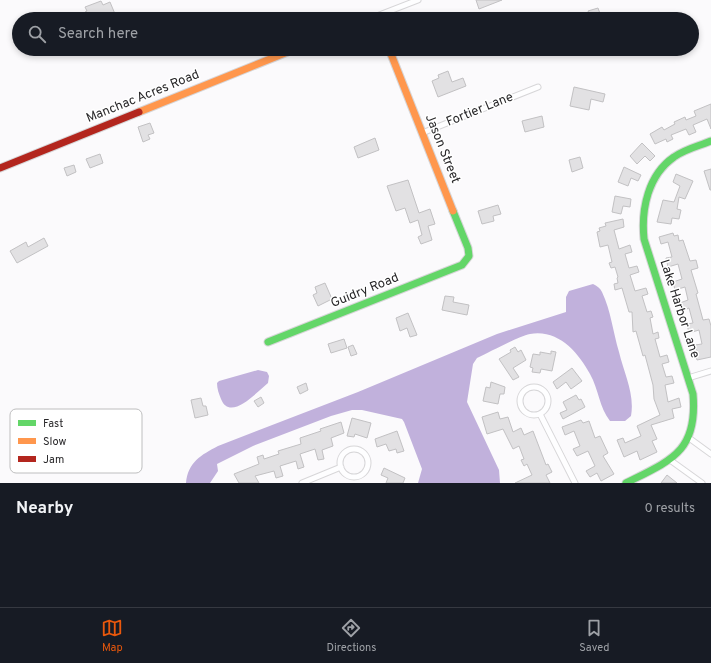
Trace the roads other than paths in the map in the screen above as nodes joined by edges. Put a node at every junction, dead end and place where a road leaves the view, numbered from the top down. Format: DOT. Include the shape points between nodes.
graph roads {
  1 [pos="418,0"];
  2 [pos="389,12"];
  3 [pos="279,56"];
  4 [pos="392,56"];
  5 [pos="538,87"];
  6 [pos="422,133"];
  7 [pos="711,141"];
  8 [pos="0,168"];
  9 [pos="468,259"];
  10 [pos="268,342"];
  11 [pos="711,371"];
  12 [pos="688,378"];
  13 [pos="540,414"];
  14 [pos="689,438"];
  15 [pos="711,454"];
  16 [pos="670,460"];
  17 [pos="341,467"];
  18 [pos="302,483"];
  19 [pos="575,483"];
  20 [pos="626,483"];
  21 [pos="702,483"];
  1 -- 2 [label="street"];
  3 -- 8 [label="street, Manchac Acres Road"];
  4 -- 6 [label="street, Jason Street"];
  5 -- 6 [label="street, Fortier Lane"];
  6 -- 9 [label="street, Jason Street" via="468,248"];
  7 -- 12 [label="street, Lake Harbor Lane" via="683,152 664,166 643,210 644,239"];
  9 -- 10 [label="street, Guidry Road" via="462,265"];
  11 -- 12 [label="street"];
  12 -- 14 [label="street, Lake Harbor Lane" via="695,415"];
  13 -- 13 [label="street" via="546,408 546,395 540,389 526,390 521,397 520,406 530,415"];
  13 -- 19 [label="street"];
  14 -- 15 [label="street"];
  14 -- 16 [label="street, Lake Harbor Lane"];
  16 -- 20 [label="street, Lake Harbor Lane"];
  16 -- 21 [label="street"];
  17 -- 17 [label="street" via="347,475 356,476 367,468 366,455 358,449 350,449 342,454"];
  17 -- 18 [label="street"];
}
